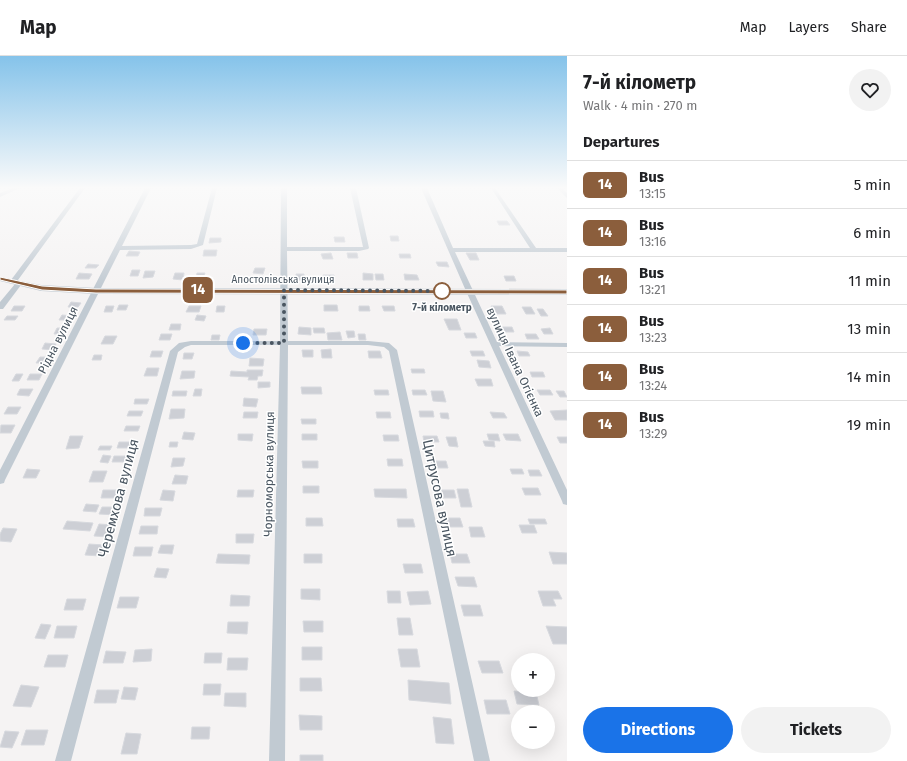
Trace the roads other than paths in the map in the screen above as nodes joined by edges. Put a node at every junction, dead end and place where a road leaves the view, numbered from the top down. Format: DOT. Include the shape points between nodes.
graph roads {
  1 [pos="58,221"];
  2 [pos="132,221"];
  3 [pos="206,221"];
  4 [pos="285,221"];
  5 [pos="360,221"];
  6 [pos="438,221"];
  7 [pos="515,221"];
  8 [pos="118,248"];
  9 [pos="285,249"];
  10 [pos="451,250"];
  11 [pos="534,250"];
  12 [pos="567,250"];
  13 [pos="0,279"];
  14 [pos="19,284"];
  15 [pos="284,290"];
  16 [pos="96,291"];
  17 [pos="469,291"];
  18 [pos="567,292"];
  19 [pos="0,307"];
  20 [pos="284,343"];
  21 [pos="494,344"];
  22 [pos="567,345"];
  23 [pos="0,480"];
  24 [pos="567,501"];
  25 [pos="63,761"];
  26 [pos="277,761"];
  27 [pos="482,761"];
  1 -- 14 [label="street" via="14,280"];
  2 -- 8 [label="street, Рідна вулиця"];
  3 -- 8 [label="street" via="200,246"];
  4 -- 9 [label="street, Чорноморська вулиця"];
  5 -- 9 [label="street" via="366,248"];
  6 -- 10 [label="street, вулиця Івана Огієнка"];
  7 -- 11 [label="street"];
  8 -- 16 [label="street, Рідна вулиця"];
  9 -- 15 [label="street, Чорноморська вулиця"];
  10 -- 11 [label="street"];
  10 -- 17 [label="street, вулиця Івана Огієнка"];
  11 -- 12 [label="street"];
  13 -- 14 [label="street, Апостолівська вулиця"];
  14 -- 16 [label="street, Апостолівська вулиця"];
  14 -- 19 [label="street"];
  15 -- 16 [label="street, Апостолівська вулиця"];
  15 -- 17 [label="street, Апостолівська вулиця"];
  15 -- 20 [label="street, Чорноморська вулиця"];
  16 -- 23 [label="street, Рідна вулиця"];
  17 -- 18 [label="street, Апостолівська вулиця"];
  17 -- 21 [label="street, вулиця Івана Огієнка"];
  20 -- 25 [label="street, Черемхова вулиця" via="191,343 180,346 173,354"];
  20 -- 26 [label="street, Чорноморська вулиця"];
  20 -- 27 [label="street, Цитрусова вулиця" via="377,343 393,350"];
  21 -- 22 [label="street"];
  21 -- 24 [label="street, вулиця Івана Огієнка"];
}
